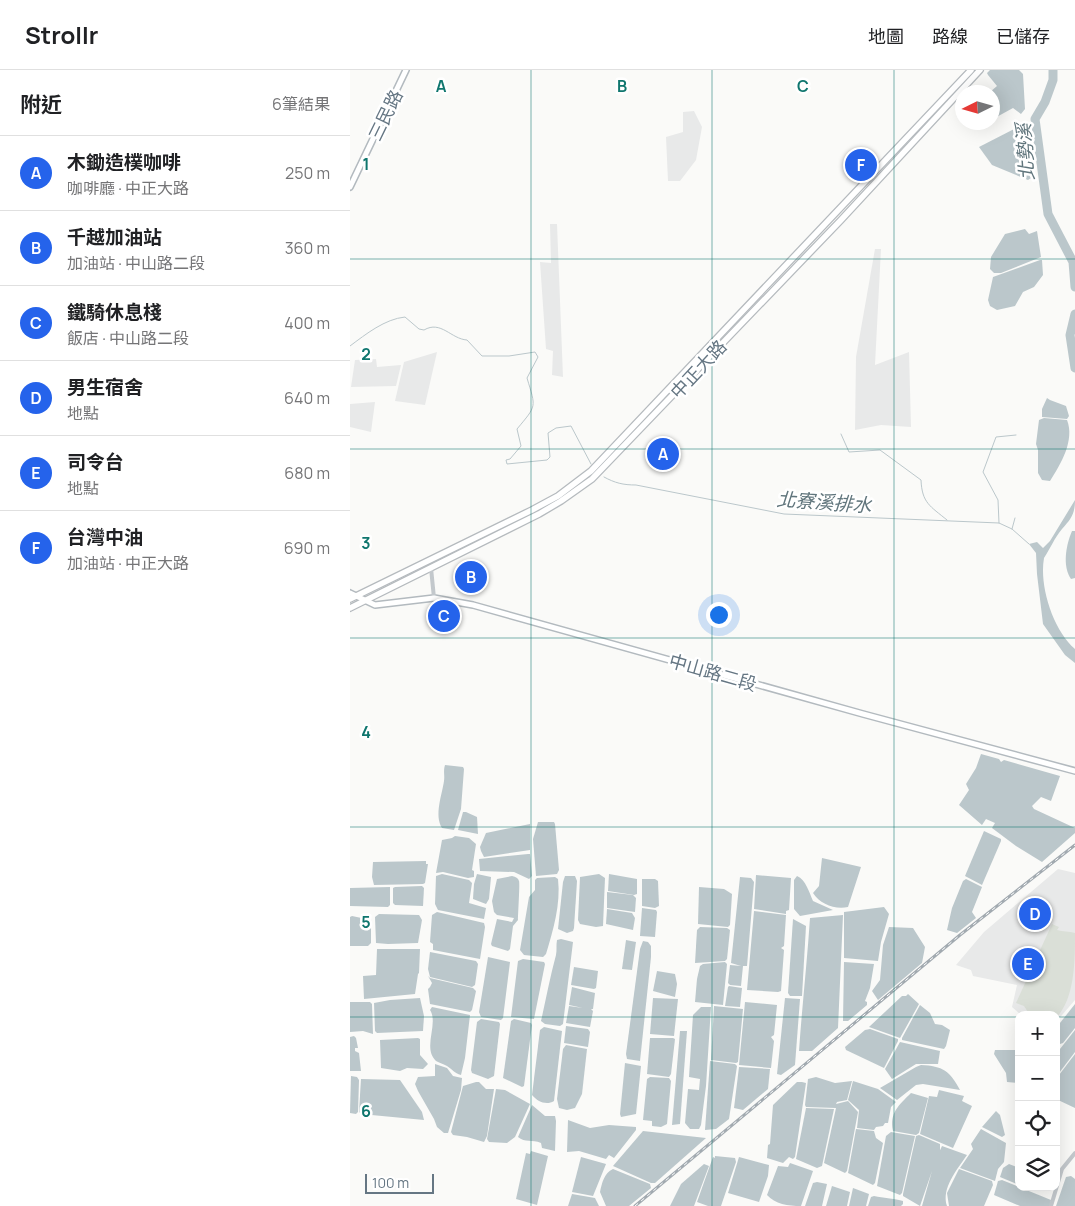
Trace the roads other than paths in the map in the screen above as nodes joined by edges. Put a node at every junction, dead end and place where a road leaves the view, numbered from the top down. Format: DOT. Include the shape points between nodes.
graph roads {
  1 [pos="406,70"];
  2 [pos="971,70"];
  3 [pos="980,70"];
  4 [pos="877,175"];
  5 [pos="350,187"];
  6 [pos="431,567"];
  7 [pos="350,594"];
  8 [pos="357,596"];
  9 [pos="434,598"];
  10 [pos="350,599"];
  11 [pos="365,600"];
  12 [pos="350,608"];
  13 [pos="1075,770"];
  14 [pos="1075,1153"];
  15 [pos="1051,1206"];
  1 -- 5 [label="street, 三民路"];
  2 -- 4 [label="main road, 中正大路"];
  3 -- 4 [label="main road, 中正大路"];
  4 -- 6 [label="main road, 中正大路" via="841,220 592,479 539,514"];
  4 -- 8 [label="main road, 中正大路" via="606,456 579,480 532,510"];
  6 -- 9 [label="street"];
  6 -- 11 [label="main road, 中正大路"];
  7 -- 8 [label="street, 中山路二段"];
  8 -- 10 [label="main road"];
  8 -- 11 [label="street, 中山路二段"];
  9 -- 11 [label="street, 中山路二段" via="376,605"];
  9 -- 13 [label="street, 中山路二段" via="473,605"];
  11 -- 12 [label="main road"];
  14 -- 15 [label="street" via="1062,1169"];
}
